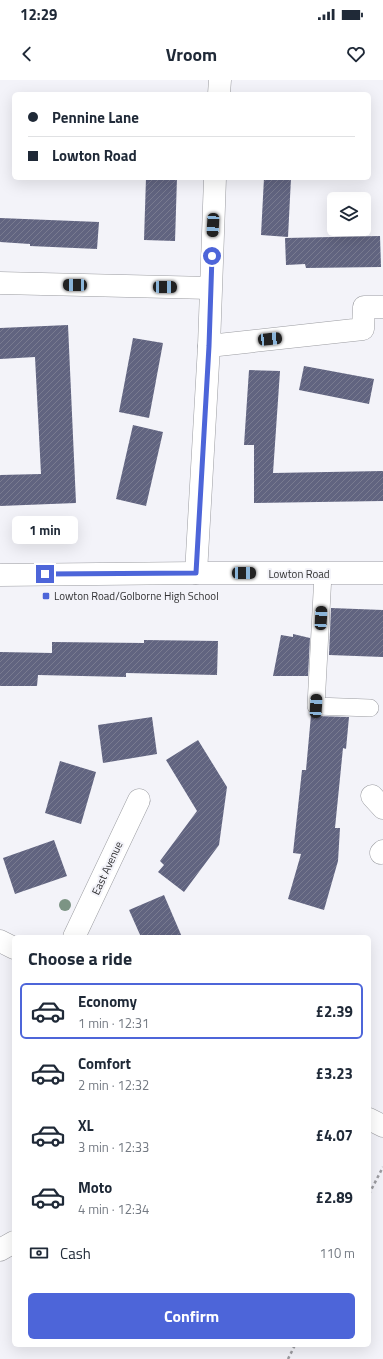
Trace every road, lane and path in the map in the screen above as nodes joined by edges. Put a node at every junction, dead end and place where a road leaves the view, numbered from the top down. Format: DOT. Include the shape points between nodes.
graph roads {
  1 [pos="220,80"];
  2 [pos="219,92"];
  3 [pos="215,180"];
  4 [pos="0,283"];
  5 [pos="210,288"];
  6 [pos="383,307"];
  7 [pos="209,346"];
  8 [pos="196,573"];
  9 [pos="383,573"];
  10 [pos="323,574"];
  11 [pos="0,575"];
  12 [pos="370,708"];
  13 [pos="139,800"];
  14 [pos="75,935"];
  15 [pos="0,941"];
  16 [pos="12,947"];
  17 [pos="371,1120"];
  18 [pos="383,1126"];
  19 [pos="383,1167"];
  20 [pos="371,1190"];
  21 [pos="12,1243"];
  22 [pos="0,1250"];
  23 [pos="294,1347"];
  24 [pos="288,1359"];
  1 -- 2 [label="street"];
  3 -- 5 [label="street"];
  4 -- 5 [label="street"];
  5 -- 7 [label="street"];
  6 -- 7 [label="street" via="364,307 363,329"];
  7 -- 8 [label="street"];
  8 -- 10 [label="street, Lowton Road"];
  8 -- 11 [label="street, Lowton Road"];
  9 -- 10 [label="street, Lowton Road"];
  10 -- 12 [label="lane" via="316,706"];
  13 -- 14 [label="street, East Avenue"];
  15 -- 16 [label="street"];
  17 -- 18 [label="street"];
  19 -- 20 [label="path"];
  21 -- 22 [label="street"];
  23 -- 24 [label="path"];
}
